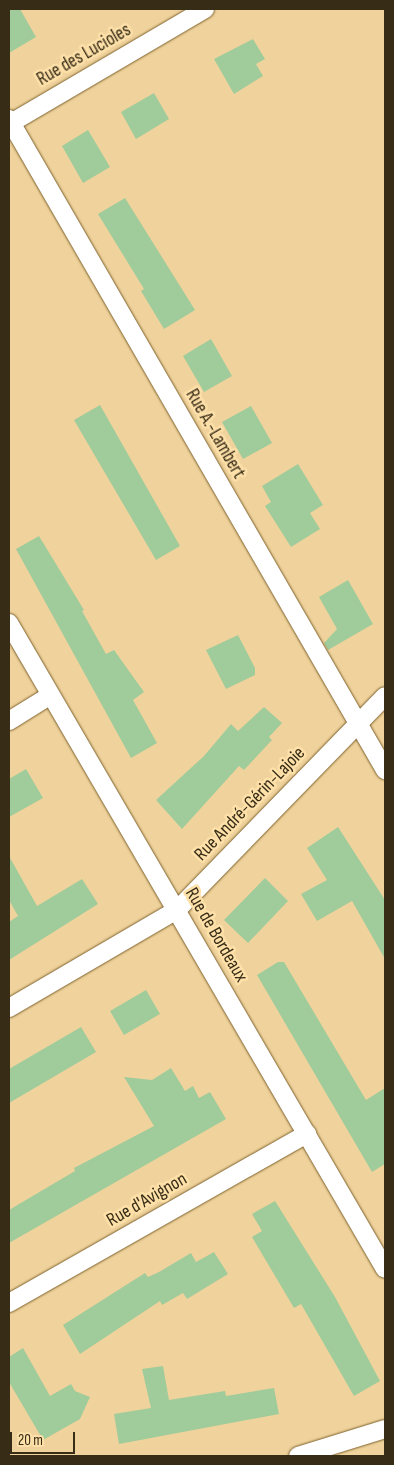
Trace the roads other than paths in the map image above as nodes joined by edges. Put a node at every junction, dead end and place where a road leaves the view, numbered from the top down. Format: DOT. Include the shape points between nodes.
graph roads {
  1 [pos="205,9"];
  2 [pos="10,121"];
  3 [pos="9,623"];
  4 [pos="51,695"];
  5 [pos="385,696"];
  6 [pos="9,721"];
  7 [pos="358,724"];
  8 [pos="385,770"];
  9 [pos="177,910"];
  10 [pos="9,1008"];
  11 [pos="307,1134"];
  12 [pos="385,1269"];
  13 [pos="9,1303"];
  14 [pos="385,1429"];
  15 [pos="298,1456"];
  1 -- 2 [label="street, Rue des Lucioles"];
  2 -- 7 [label="street, Rue A.-Lambert"];
  3 -- 4 [label="street, Rue de Bordeaux"];
  4 -- 6 [label="street"];
  4 -- 9 [label="street, Rue de Bordeaux"];
  5 -- 7 [label="street, Rue André-Gérin-Lajoie"];
  7 -- 8 [label="street, Rue A.-Lambert"];
  7 -- 9 [label="street, Rue André-Gérin-Lajoie"];
  9 -- 10 [label="street, Rue André-Gérin-Lajoie"];
  9 -- 11 [label="street, Rue de Bordeaux"];
  11 -- 12 [label="street, Rue de Bordeaux"];
  11 -- 13 [label="street, Rue d'Avignon"];
  14 -- 15 [label="street"];
}
